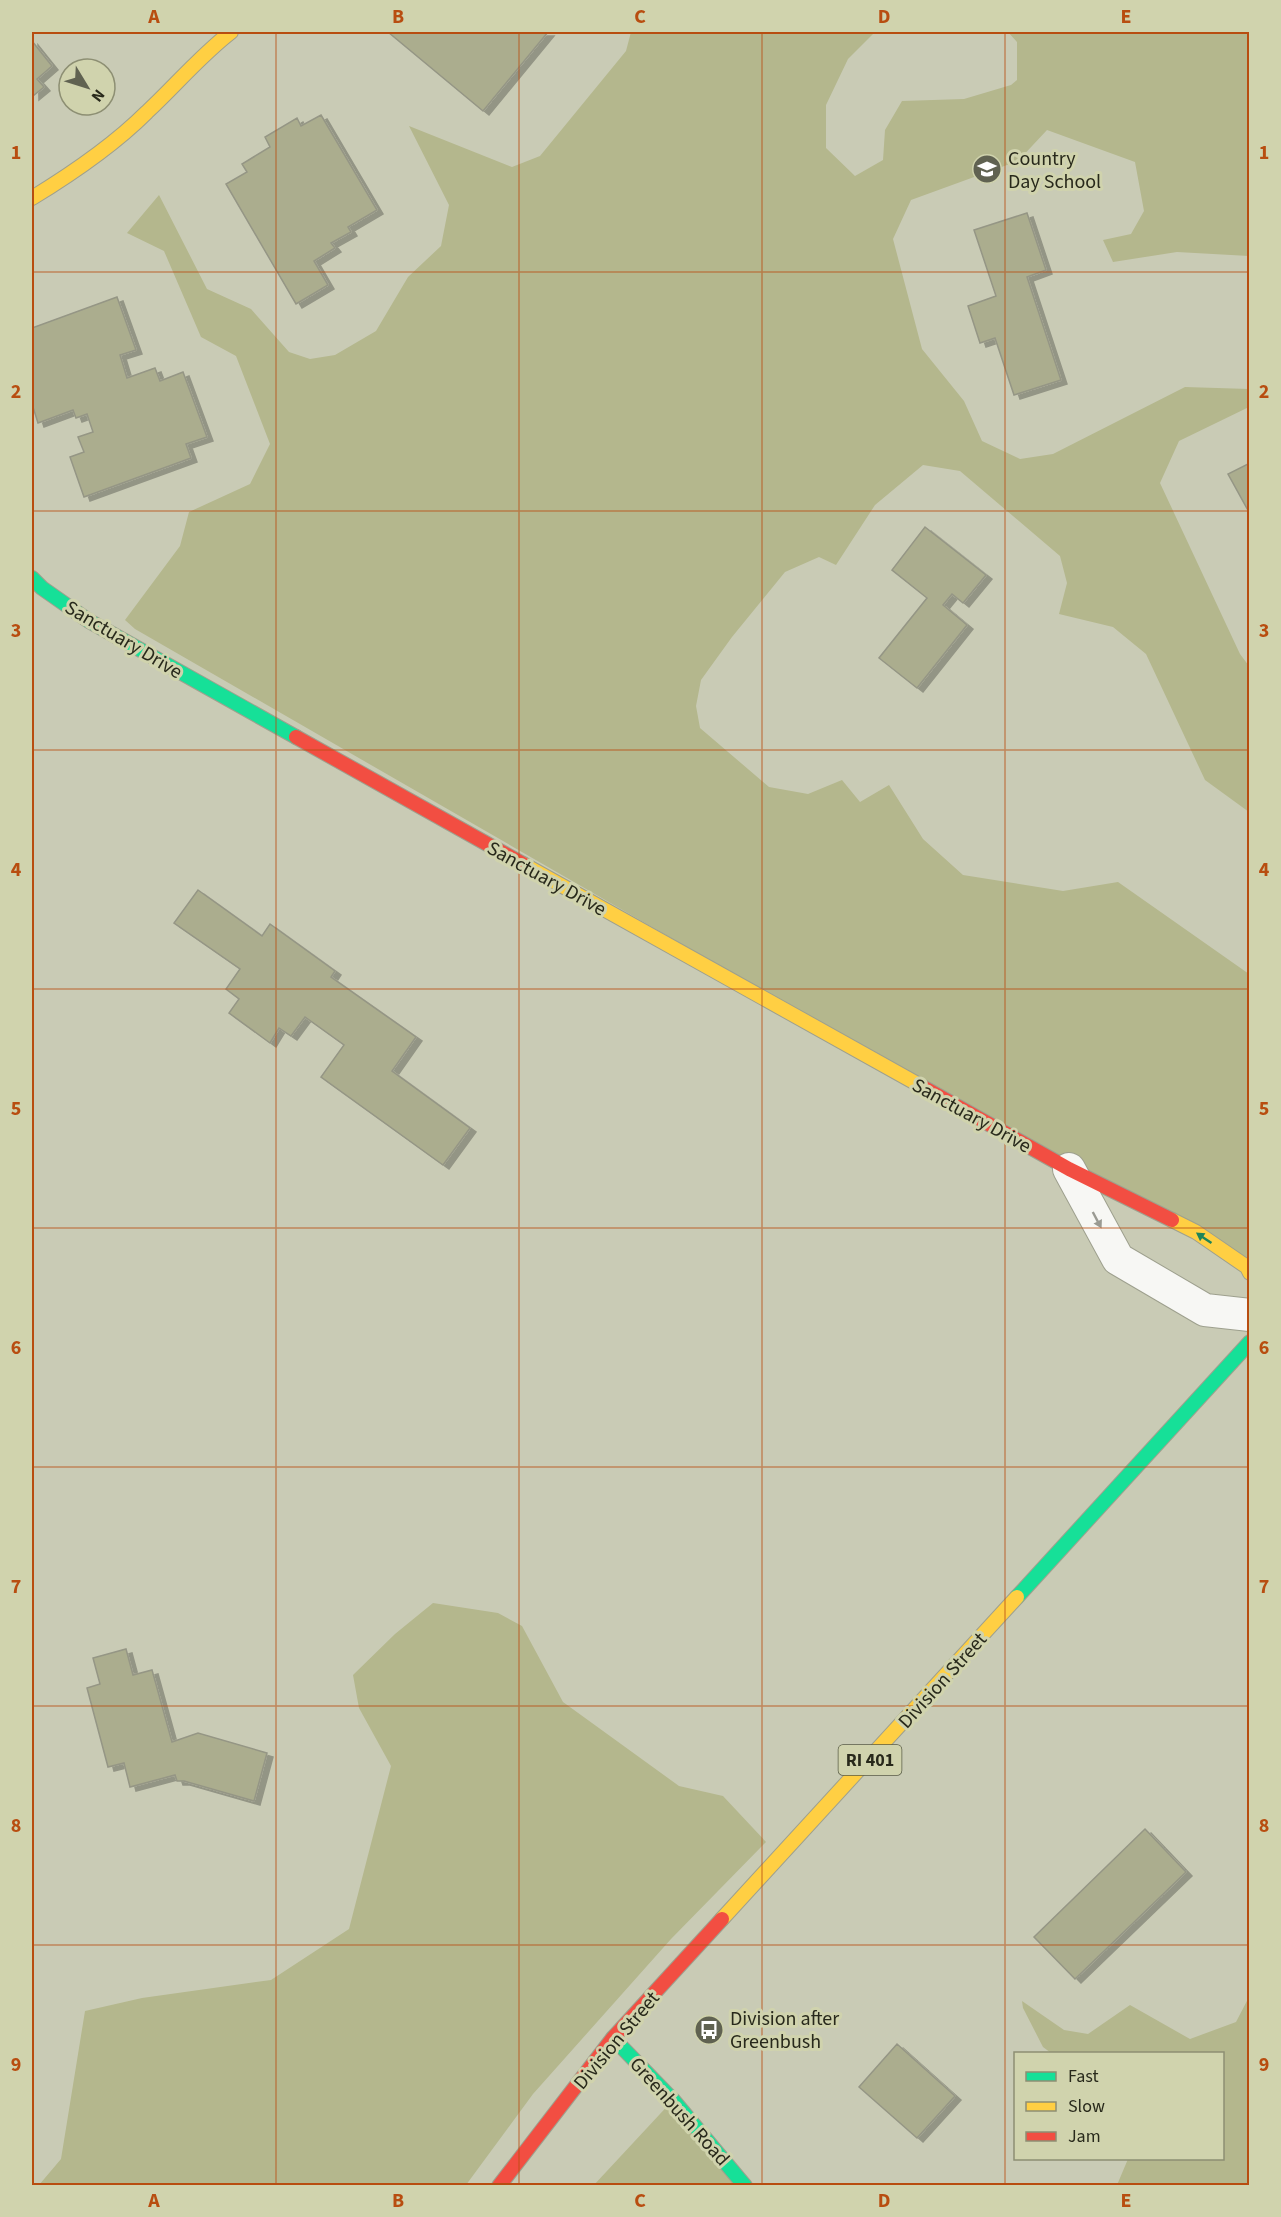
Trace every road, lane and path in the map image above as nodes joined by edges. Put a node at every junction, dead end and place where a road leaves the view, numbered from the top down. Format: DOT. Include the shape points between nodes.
graph roads {
  1 [pos="231,32"];
  2 [pos="209,42"];
  3 [pos="32,198"];
  4 [pos="32,578"];
  5 [pos="1069,1169"];
  6 [pos="1250,1273"];
  7 [pos="1250,1315"];
  8 [pos="1250,1342"];
  9 [pos="613,2038"];
  10 [pos="499,2186"];
  11 [pos="745,2186"];
  1 -- 2 [label="street"];
  2 -- 3 [label="street" via="147,113 109,147"];
  4 -- 5 [label="street, Sanctuary Drive" via="89,621"];
  6 -- 5 [label="street, Sanctuary Drive, one-way" via="1196,1232"];
  5 -- 7 [label="street, one-way" via="1118,1259 1205,1310"];
  8 -- 9 [label="street, Division Street / RI 401"];
  9 -- 10 [label="street, Division Street / RI 401"];
  9 -- 11 [label="street, Greenbush Road" via="673,2100"];
}
